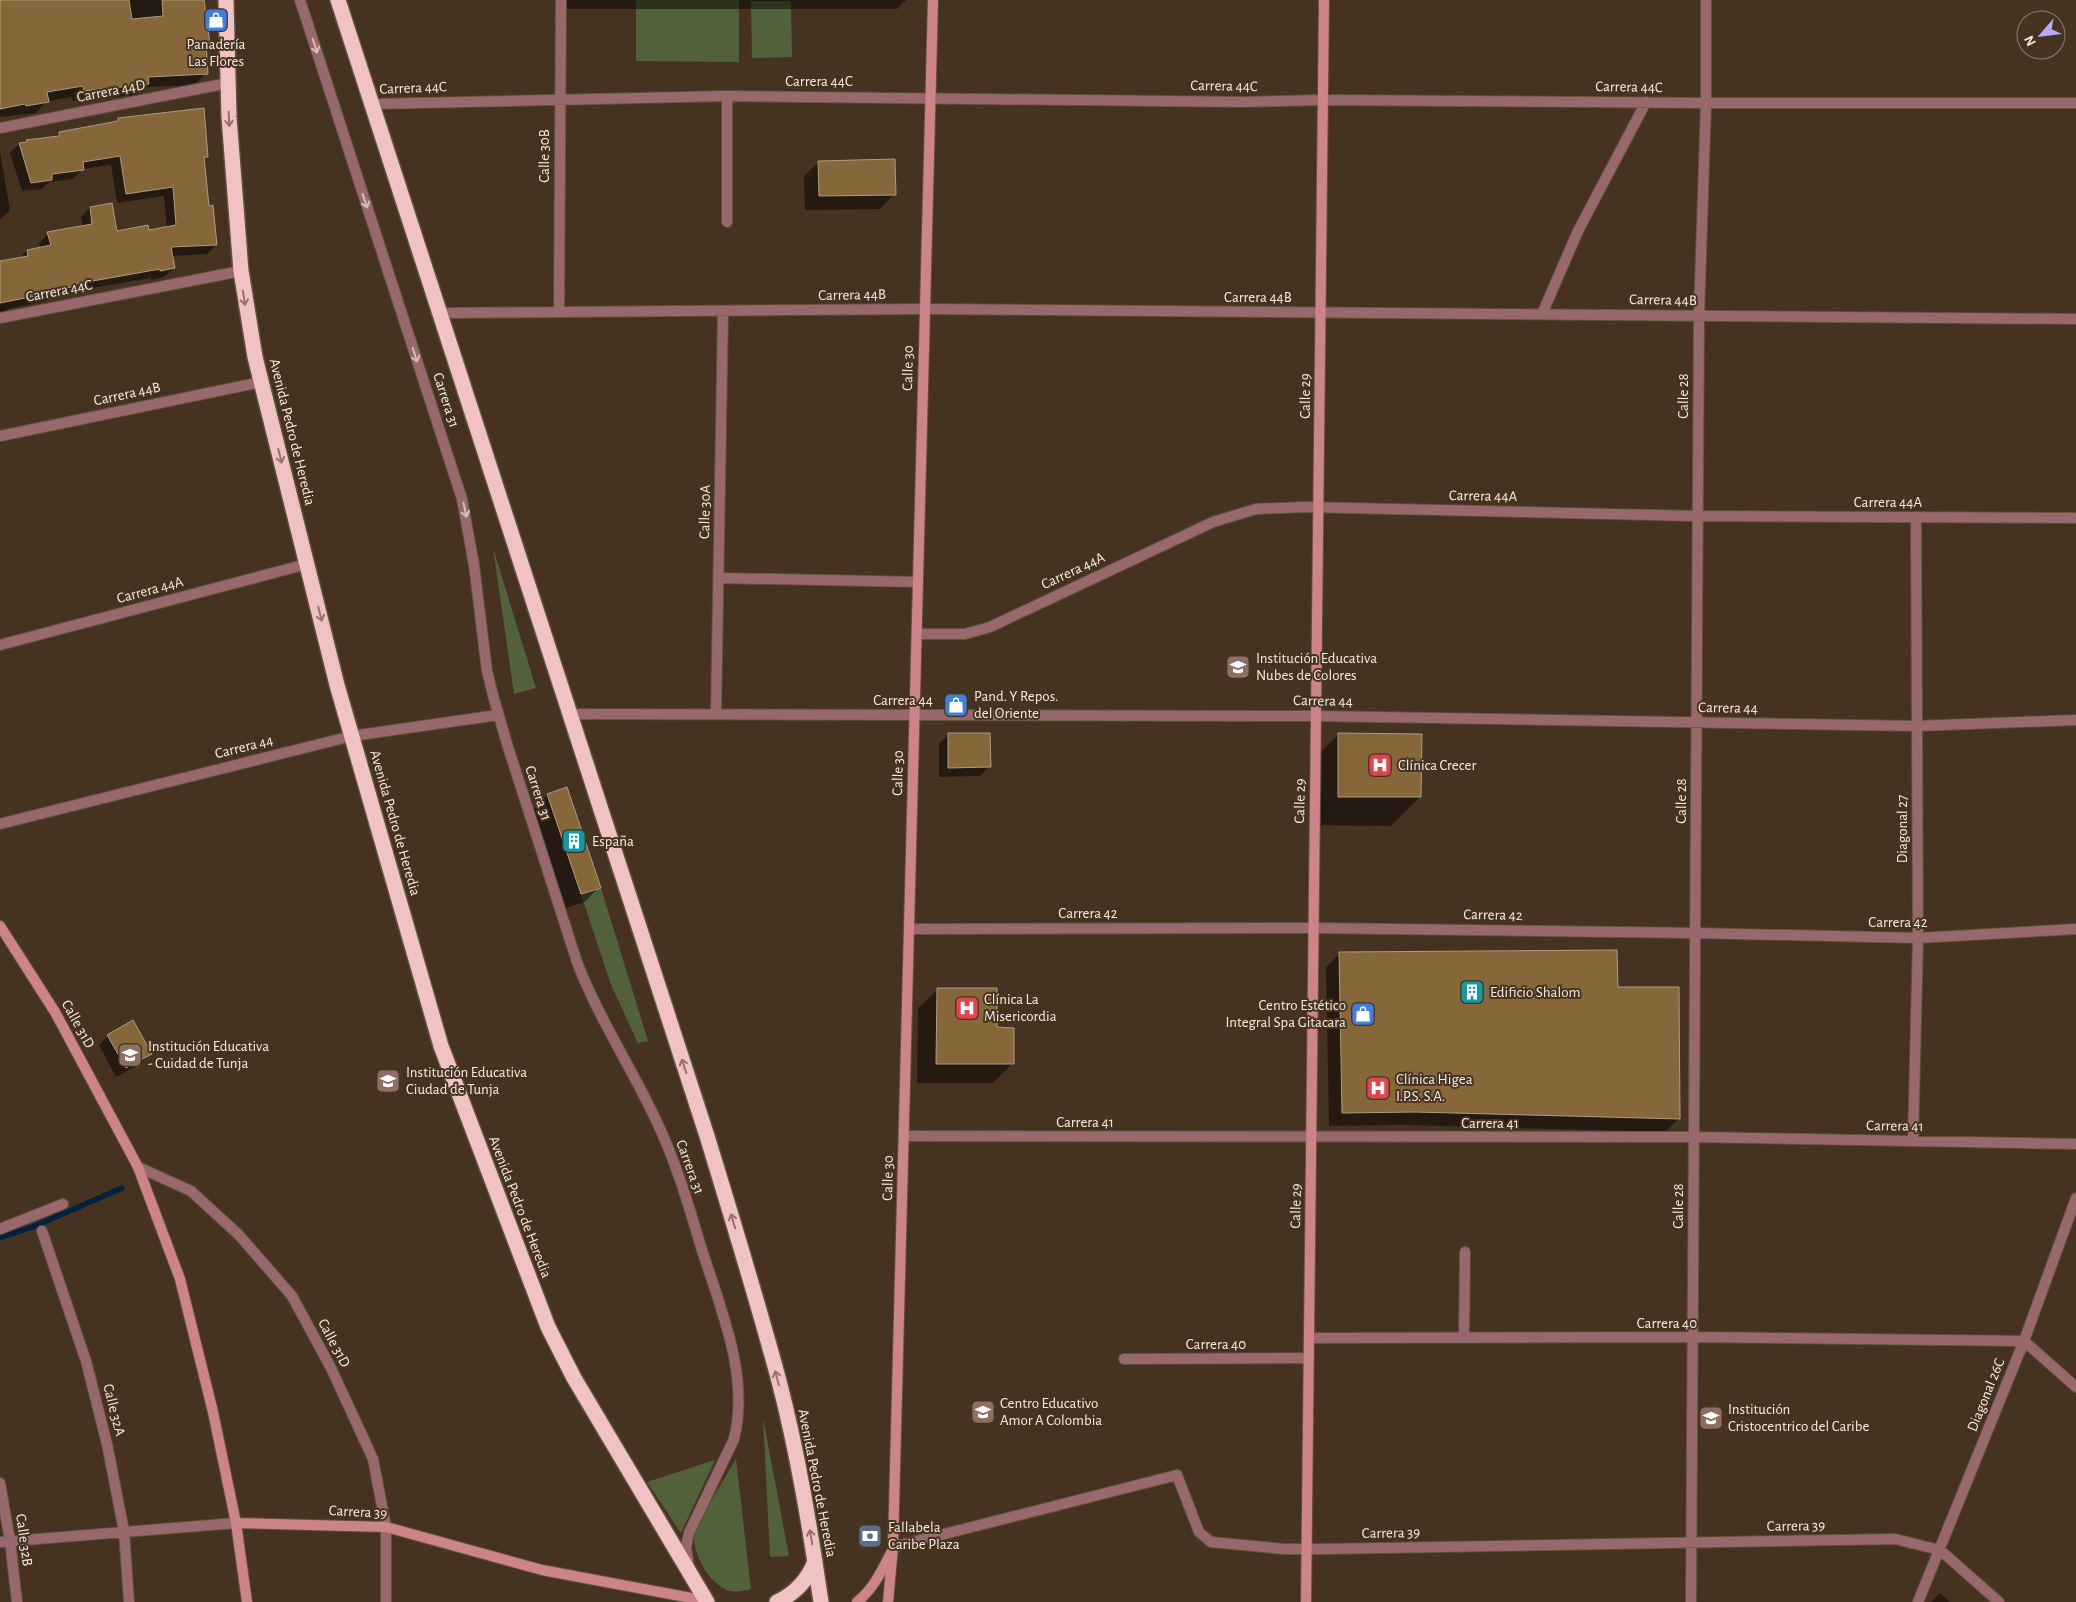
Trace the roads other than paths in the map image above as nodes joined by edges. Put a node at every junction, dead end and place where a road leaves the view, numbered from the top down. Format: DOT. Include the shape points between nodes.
graph roads {
  1 [pos="226,0"];
  2 [pos="300,0"];
  3 [pos="338,0"];
  4 [pos="561,0"];
  5 [pos="933,0"];
  6 [pos="1324,0"];
  7 [pos="1706,0"];
  8 [pos="228,82"];
  9 [pos="727,96"];
  10 [pos="930,97"];
  11 [pos="560,99"];
  12 [pos="1322,100"];
  13 [pos="1646,102"];
  14 [pos="2076,103"];
  15 [pos="372,104"];
  16 [pos="1706,104"];
  17 [pos="0,128"];
  18 [pos="727,222"];
  19 [pos="241,271"];
  20 [pos="925,309"];
  21 [pos="723,311"];
  22 [pos="559,312"];
  23 [pos="1320,312"];
  24 [pos="439,313"];
  25 [pos="1542,314"];
  26 [pos="1699,316"];
  27 [pos="0,318"];
  28 [pos="2076,319"];
  29 [pos="261,382"];
  30 [pos="0,436"];
  31 [pos="1319,508"];
  32 [pos="1697,516"];
  33 [pos="1916,517"];
  34 [pos="2076,518"];
  35 [pos="307,564"];
  36 [pos="719,578"];
  37 [pos="918,582"];
  38 [pos="916,634"];
  39 [pos="0,645"];
  40 [pos="570,714"];
  41 [pos="716,714"];
  42 [pos="498,715"];
  43 [pos="914,715"];
  44 [pos="1316,716"];
  45 [pos="2076,720"];
  46 [pos="1696,722"];
  47 [pos="1917,726"];
  48 [pos="352,736"];
  49 [pos="0,824"];
  50 [pos="0,927"];
  51 [pos="1314,928"];
  52 [pos="909,929"];
  53 [pos="2076,929"];
  54 [pos="1695,933"];
  55 [pos="1918,938"];
  56 [pos="904,1136"];
  57 [pos="1312,1138"];
  58 [pos="1694,1138"];
  59 [pos="1913,1141"];
  60 [pos="2076,1144"];
  61 [pos="138,1167"];
  62 [pos="2076,1198"];
  63 [pos="63,1204"];
  64 [pos="0,1229"];
  65 [pos="42,1231"];
  66 [pos="1464,1252"];
  67 [pos="1309,1338"];
  68 [pos="1464,1338"];
  69 [pos="1692,1338"];
  70 [pos="2024,1341"];
  71 [pos="1309,1358"];
  72 [pos="1124,1359"];
  73 [pos="2076,1387"];
  74 [pos="0,1484"];
  75 [pos="236,1522"];
  76 [pos="386,1527"];
  77 [pos="124,1531"];
  78 [pos="5,1541"];
  79 [pos="1691,1543"];
  80 [pos="893,1547"];
  81 [pos="1307,1550"];
  82 [pos="1940,1550"];
  83 [pos="815,1561"];
  84 [pos="692,1577"];
  85 [pos="17,1602"];
  86 [pos="130,1602"];
  87 [pos="247,1602"];
  88 [pos="386,1602"];
  89 [pos="709,1602"];
  90 [pos="777,1602"];
  91 [pos="821,1602"];
  92 [pos="857,1602"];
  93 [pos="888,1602"];
  94 [pos="1306,1602"];
  95 [pos="1691,1602"];
  96 [pos="1918,1602"];
  97 [pos="1999,1602"];
  1 -- 8 [label="highway, Avenida Pedro de Heredia"];
  2 -- 42 [label="street, Carrera 31, one-way" via="462,498 487,671"];
  3 -- 15 [label="highway, Avenida Pedro de Heredia"];
  4 -- 11 [label="street, Calle 30B"];
  5 -- 10 [label="street, Calle 30"];
  6 -- 12 [label="street, Calle 29"];
  7 -- 16 [label="street, Calle 28"];
  8 -- 17 [label="street, Carrera 44D"];
  8 -- 19 [label="highway, Avenida Pedro de Heredia, one-way"];
  9 -- 10 [label="street, Carrera 44C"];
  9 -- 11 [label="street, Carrera 44C"];
  9 -- 18 [label="street"];
  10 -- 12 [label="street, Carrera 44C" via="1243,102"];
  10 -- 20 [label="street, Calle 30"];
  11 -- 15 [label="street, Carrera 44C"];
  11 -- 22 [label="street, Calle 30B"];
  12 -- 13 [label="street, Carrera 44C"];
  12 -- 23 [label="street, Calle 29"];
  13 -- 16 [label="street, Carrera 44C"];
  13 -- 25 [label="street" via="1578,230"];
  14 -- 16 [label="street, Carrera 44C"];
  15 -- 24 [label="highway, Avenida Pedro de Heredia"];
  16 -- 26 [label="street, Calle 28"];
  19 -- 27 [label="street, Carrera 44C"];
  19 -- 29 [label="highway, Avenida Pedro de Heredia, one-way"];
  20 -- 21 [label="street, Carrera 44B"];
  20 -- 23 [label="street, Carrera 44B"];
  20 -- 37 [label="street, Calle 30"];
  21 -- 22 [label="street, Carrera 44B"];
  21 -- 36 [label="street, Calle 30A"];
  22 -- 24 [label="street, Carrera 44B"];
  23 -- 25 [label="street, Carrera 44B"];
  23 -- 31 [label="street, Calle 29"];
  24 -- 40 [label="highway, Avenida Pedro de Heredia"];
  25 -- 26 [label="street, Carrera 44B"];
  26 -- 28 [label="street, Carrera 44B"];
  26 -- 32 [label="street, Calle 28"];
  29 -- 30 [label="street, Carrera 44B"];
  29 -- 35 [label="highway, Avenida Pedro de Heredia, one-way"];
  31 -- 32 [label="street, Carrera 44A"];
  31 -- 38 [label="street, Carrera 44A" via="1256,509 1229,516 990,627 966,634"];
  31 -- 44 [label="street, Calle 29"];
  32 -- 33 [label="street, Carrera 44A"];
  32 -- 46 [label="street, Calle 28"];
  33 -- 34 [label="street, Carrera 44A"];
  33 -- 47 [label="street, Diagonal 27"];
  35 -- 39 [label="street, Carrera 44A"];
  35 -- 48 [label="highway, Avenida Pedro de Heredia, one-way"];
  36 -- 37 [label="street"];
  36 -- 41 [label="street, Calle 30A"];
  37 -- 38 [label="street, Calle 30"];
  38 -- 43 [label="street, Calle 30"];
  40 -- 41 [label="street, Carrera 44"];
  83 -- 40 [label="highway, Avenida Pedro de Heredia, one-way" via="789,1426 747,1270 707,1136"];
  41 -- 43 [label="street, Carrera 44"];
  42 -- 48 [label="street, Carrera 44"];
  42 -- 84 [label="street, Carrera 31" via="577,962 675,1164 736,1366 737,1426 687,1540"];
  43 -- 44 [label="street, Carrera 44"];
  43 -- 52 [label="street, Calle 30"];
  44 -- 46 [label="street, Carrera 44"];
  44 -- 51 [label="street, Calle 29"];
  45 -- 47 [label="street, Carrera 44"];
  46 -- 47 [label="street, Carrera 44"];
  46 -- 54 [label="street, Calle 28"];
  47 -- 55 [label="street, Diagonal 27"];
  48 -- 49 [label="street, Carrera 44"];
  48 -- 84 [label="highway, Avenida Pedro de Heredia" via="441,1046 536,1301 574,1378"];
  50 -- 61 [label="street, Calle 31D" via="56,1012"];
  51 -- 52 [label="street, Carrera 42"];
  51 -- 54 [label="street, Carrera 42"];
  51 -- 57 [label="street, Calle 29"];
  52 -- 56 [label="street, Calle 30"];
  53 -- 55 [label="street, Carrera 42"];
  54 -- 55 [label="street, Carrera 42"];
  54 -- 58 [label="street, Calle 28"];
  55 -- 59 [label="street, Diagonal 27"];
  56 -- 57 [label="street, Carrera 41"];
  56 -- 80 [label="street, Calle 30"];
  57 -- 58 [label="street, Carrera 41"];
  57 -- 67 [label="street, Calle 29"];
  58 -- 59 [label="street, Carrera 41"];
  58 -- 69 [label="street, Calle 28"];
  59 -- 60 [label="street, Carrera 41"];
  61 -- 75 [label="street, Calle 31D" via="180,1279"];
  61 -- 76 [label="street, Calle 31D" via="191,1191 239,1235 292,1296 331,1368 373,1458"];
  62 -- 70 [label="street, Diagonal 26C"];
  63 -- 64 [label="street"];
  65 -- 77 [label="street, Calle 32A" via="86,1361"];
  66 -- 68 [label="street"];
  67 -- 68 [label="street, Carrera 40"];
  67 -- 71 [label="street, Calle 29"];
  68 -- 69 [label="street, Carrera 40"];
  69 -- 70 [label="street, Carrera 40"];
  69 -- 79 [label="street, Calle 28"];
  70 -- 73 [label="street"];
  70 -- 82 [label="street, Diagonal 26C"];
  71 -- 72 [label="street, Carrera 40"];
  71 -- 81 [label="street, Calle 29"];
  74 -- 78 [label="street, Calle 32B"];
  75 -- 76 [label="street, Carrera 39"];
  75 -- 77 [label="street, Carrera 39"];
  75 -- 87 [label="street, Calle 31D"];
  76 -- 88 [label="street, Calle 31D"];
  76 -- 89 [label="street, Carrera 39" via="542,1570"];
  77 -- 78 [label="street, Carrera 39"];
  77 -- 86 [label="street, Calle 32A"];
  78 -- 85 [label="street, Calle 32B"];
  79 -- 81 [label="street, Carrera 39"];
  79 -- 82 [label="street, Carrera 39" via="1895,1539"];
  79 -- 95 [label="street, Calle 28"];
  80 -- 81 [label="street, Carrera 39" via="1177,1475 1199,1532 1211,1542"];
  80 -- 92 [label="street, Calle 30" via="878,1580"];
  80 -- 93 [label="street, Calle 30"];
  81 -- 94 [label="street, Calle 29"];
  82 -- 96 [label="street, Diagonal 26C"];
  82 -- 97 [label="street"];
  83 -- 90 [label="highway" via="800,1587"];
  83 -- 91 [label="highway, Avenida Pedro de Heredia"];
  84 -- 89 [label="highway, Avenida Pedro de Heredia"];
}
